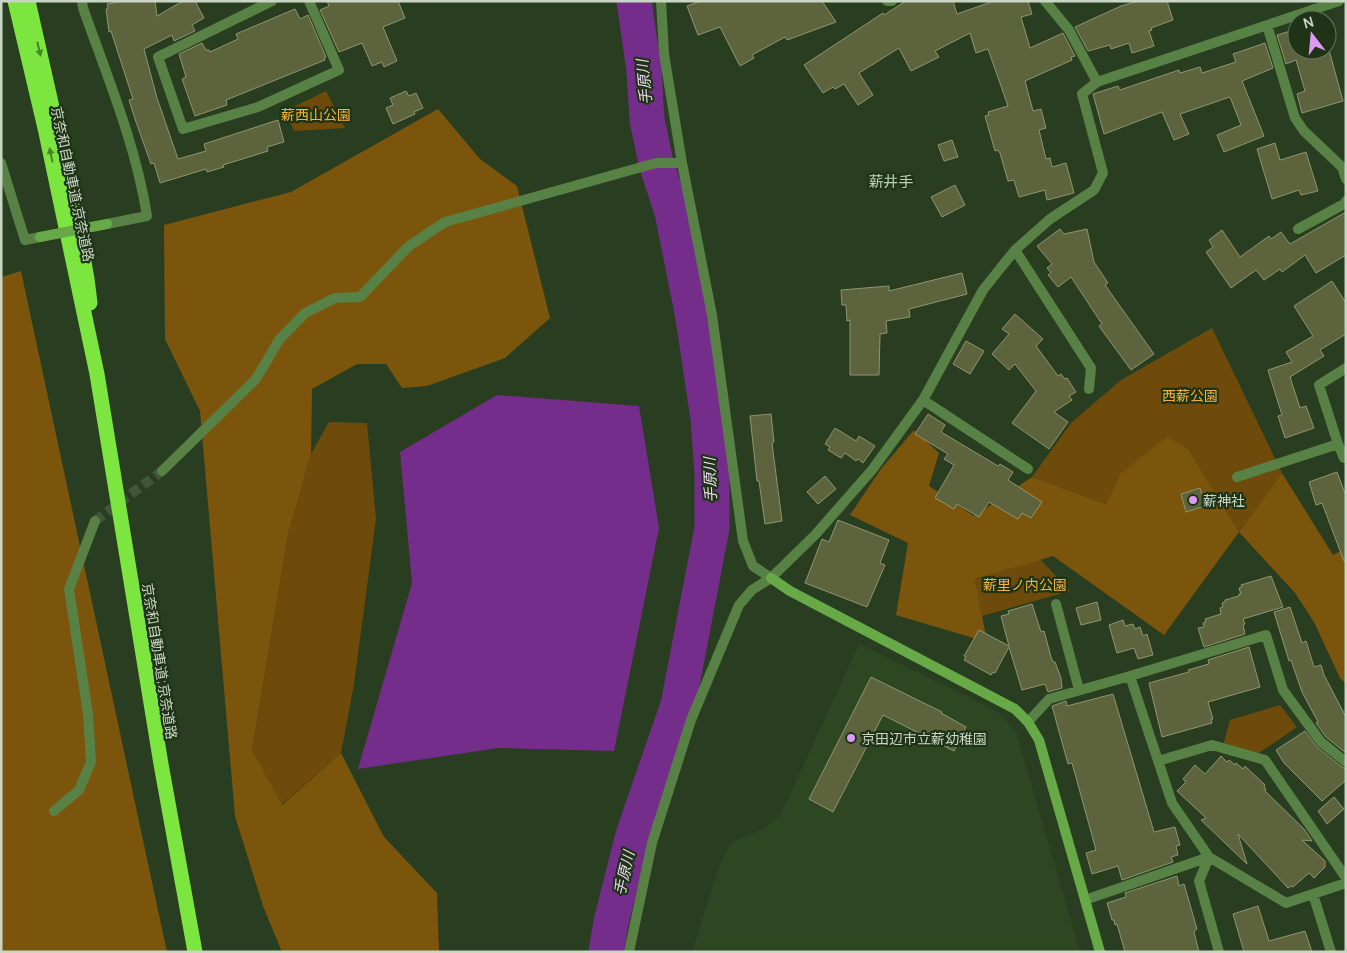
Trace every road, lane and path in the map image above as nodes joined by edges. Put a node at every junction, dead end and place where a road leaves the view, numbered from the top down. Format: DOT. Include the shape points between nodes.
graph roads {
  1 [pos="15,1"];
  2 [pos="28,1"];
  3 [pos="82,1"];
  4 [pos="272,1"];
  5 [pos="309,1"];
  6 [pos="661,1"];
  7 [pos="887,1"];
  8 [pos="892,1"];
  9 [pos="1045,1"];
  10 [pos="1339,1"];
  11 [pos="1317,5"];
  12 [pos="1268,26"];
  13 [pos="1097,82"];
  14 [pos="1,162"];
  15 [pos="682,163"];
  16 [pos="1346,179"];
  17 [pos="1346,201"];
  18 [pos="1298,229"];
  19 [pos="1015,250"];
  20 [pos="1346,368"];
  21 [pos="97,374"];
  22 [pos="1089,389"];
  23 [pos="923,400"];
  24 [pos="1338,444"];
  25 [pos="1346,458"];
  26 [pos="1028,469"];
  27 [pos="162,471"];
  28 [pos="1237,477"];
  29 [pos="95,521"];
  30 [pos="772,578"];
  31 [pos="1056,604"];
  32 [pos="1130,676"];
  33 [pos="1079,690"];
  34 [pos="1028,722"];
  35 [pos="1158,761"];
  36 [pos="1346,762"];
  37 [pos="54,810"];
  38 [pos="1210,857"];
  39 [pos="1346,878"];
  40 [pos="1346,883"];
  41 [pos="1313,894"];
  42 [pos="1085,900"];
  43 [pos="195,952"];
  44 [pos="629,952"];
  45 [pos="1100,952"];
  46 [pos="1219,952"];
  47 [pos="1331,952"];
  21 -- 1 [label="highway, 京奈和自動車道;京奈道路, one-way" via="52,156"];
  2 -- 21 [label="highway, 京奈和自動車道;京奈道路, one-way" via="84,259"];
  3 -- 14 [label="street, bridge" via="142,183 147,216 25,240"];
  4 -- 5 [label="street" via="158,56 183,129 258,107 338,70"];
  6 -- 15 [label="street" via="664,54"];
  7 -- 8 [label="street"];
  9 -- 13 [label="street" via="1069,30"];
  10 -- 11 [label="street"];
  11 -- 12 [label="street"];
  12 -- 13 [label="street"];
  12 -- 16 [label="street" via="1295,118 1304,131 1342,167"];
  13 -- 19 [label="street" via="1082,94 1103,173 1094,190 1050,219"];
  15 -- 27 [label="street" via="656,163 445,222 409,246 360,297 335,298 305,312 278,340 256,380"];
  15 -- 30 [label="street" via="712,315 744,541 753,566"];
  17 -- 18 [label="street"];
  19 -- 22 [label="street" via="1091,368"];
  19 -- 23 [label="street" via="982,290"];
  20 -- 24 [label="street" via="1319,386"];
  21 -- 43 [label="highway, 京奈和自動車道;京奈道路"];
  23 -- 26 [label="street"];
  23 -- 30 [label="street" via="872,470"];
  24 -- 25 [label="street"];
  24 -- 28 [label="street"];
  29 -- 37 [label="street" via="69,589 88,714 90,762 79,790"];
  30 -- 34 [label="street" via="790,591 1015,709"];
  30 -- 44 [label="street" via="752,590 739,605 691,720 652,843"];
  31 -- 33 [label="street"];
  32 -- 33 [label="street"];
  32 -- 35 [label="street"];
  32 -- 36 [label="street" via="1266,635 1283,690 1321,742"];
  33 -- 34 [label="street" via="1050,699"];
  34 -- 42 [label="street" via="1039,740"];
  35 -- 38 [label="street" via="1172,803"];
  35 -- 39 [label="street" via="1212,745 1264,760"];
  38 -- 41 [label="street" via="1286,903"];
  38 -- 42 [label="street"];
  38 -- 46 [label="street" via="1199,881"];
  40 -- 41 [label="street"];
  41 -- 47 [label="street"];
  42 -- 45 [label="street"];
}
